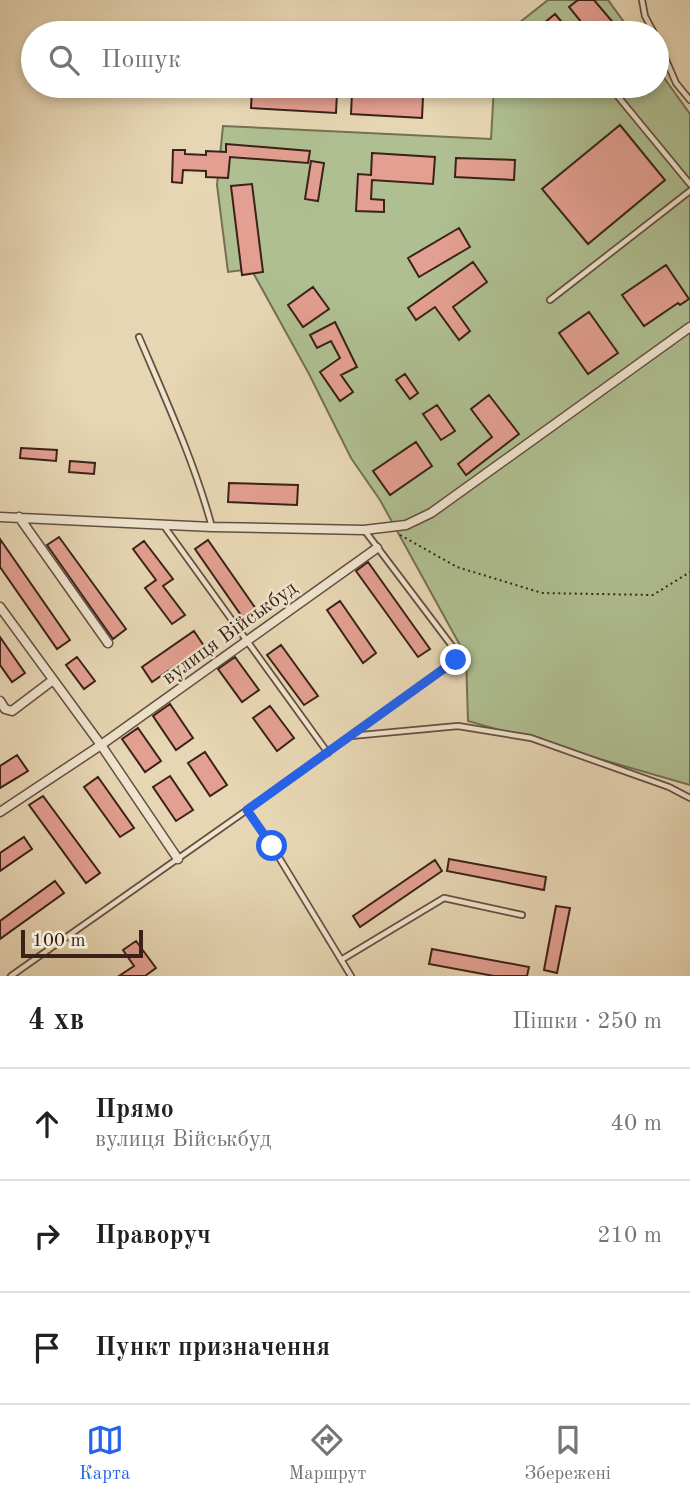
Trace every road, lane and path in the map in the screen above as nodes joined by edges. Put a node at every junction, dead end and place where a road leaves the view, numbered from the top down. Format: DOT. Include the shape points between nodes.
graph roads {
  1 [pos="642,0"];
  2 [pos="648,21"];
  3 [pos="669,67"];
  4 [pos="619,98"];
  5 [pos="690,100"];
  6 [pos="690,184"];
  7 [pos="690,191"];
  8 [pos="550,300"];
  9 [pos="690,327"];
  10 [pos="139,337"];
  11 [pos="0,517"];
  12 [pos="19,517"];
  13 [pos="162,524"];
  14 [pos="212,527"];
  15 [pos="387,528"];
  16 [pos="364,530"];
  17 [pos="377,548"];
  18 [pos="690,572"];
  19 [pos="0,607"];
  20 [pos="247,640"];
  21 [pos="108,643"];
  22 [pos="54,680"];
  23 [pos="0,701"];
  24 [pos="350,736"];
  25 [pos="101,745"];
  26 [pos="328,752"];
  27 [pos="690,798"];
  28 [pos="247,810"];
  29 [pos="0,812"];
  30 [pos="178,859"];
  31 [pos="523,915"];
  32 [pos="341,960"];
  33 [pos="19,969"];
  34 [pos="10,976"];
  35 [pos="19,976"];
  36 [pos="351,976"];
  1 -- 2 [label="lane"];
  3 -- 5 [label="lane"];
  4 -- 6 [label="lane"];
  7 -- 8 [label="lane"];
  9 -- 15 [label="street" via="430,513"];
  10 -- 14 [label="lane" via="185,444"];
  11 -- 12 [label="street"];
  12 -- 13 [label="street"];
  12 -- 21 [label="street"];
  13 -- 14 [label="street"];
  13 -- 20 [label="lane"];
  14 -- 16 [label="street"];
  15 -- 16 [label="street"];
  15 -- 18 [label="path" via="457,568 542,593 653,595"];
  16 -- 17 [label="lane"];
  17 -- 20 [label="street, вулиця Військбуд"];
  17 -- 24 [label="lane" via="457,655"];
  19 -- 22 [label="street"];
  20 -- 25 [label="street, вулиця Військбуд"];
  20 -- 26 [label="lane"];
  22 -- 23 [label="street" via="12,711"];
  22 -- 25 [label="street"];
  24 -- 26 [label="lane"];
  24 -- 27 [label="lane" via="458,726 531,738"];
  25 -- 29 [label="street, вулиця Військбуд"];
  25 -- 30 [label="street"];
  26 -- 28 [label="lane"];
  28 -- 30 [label="lane"];
  28 -- 32 [label="lane"];
  30 -- 33 [label="lane"];
  31 -- 32 [label="lane" via="444,898"];
  32 -- 36 [label="lane"];
  33 -- 34 [label="lane"];
  33 -- 35 [label="lane"];
}
